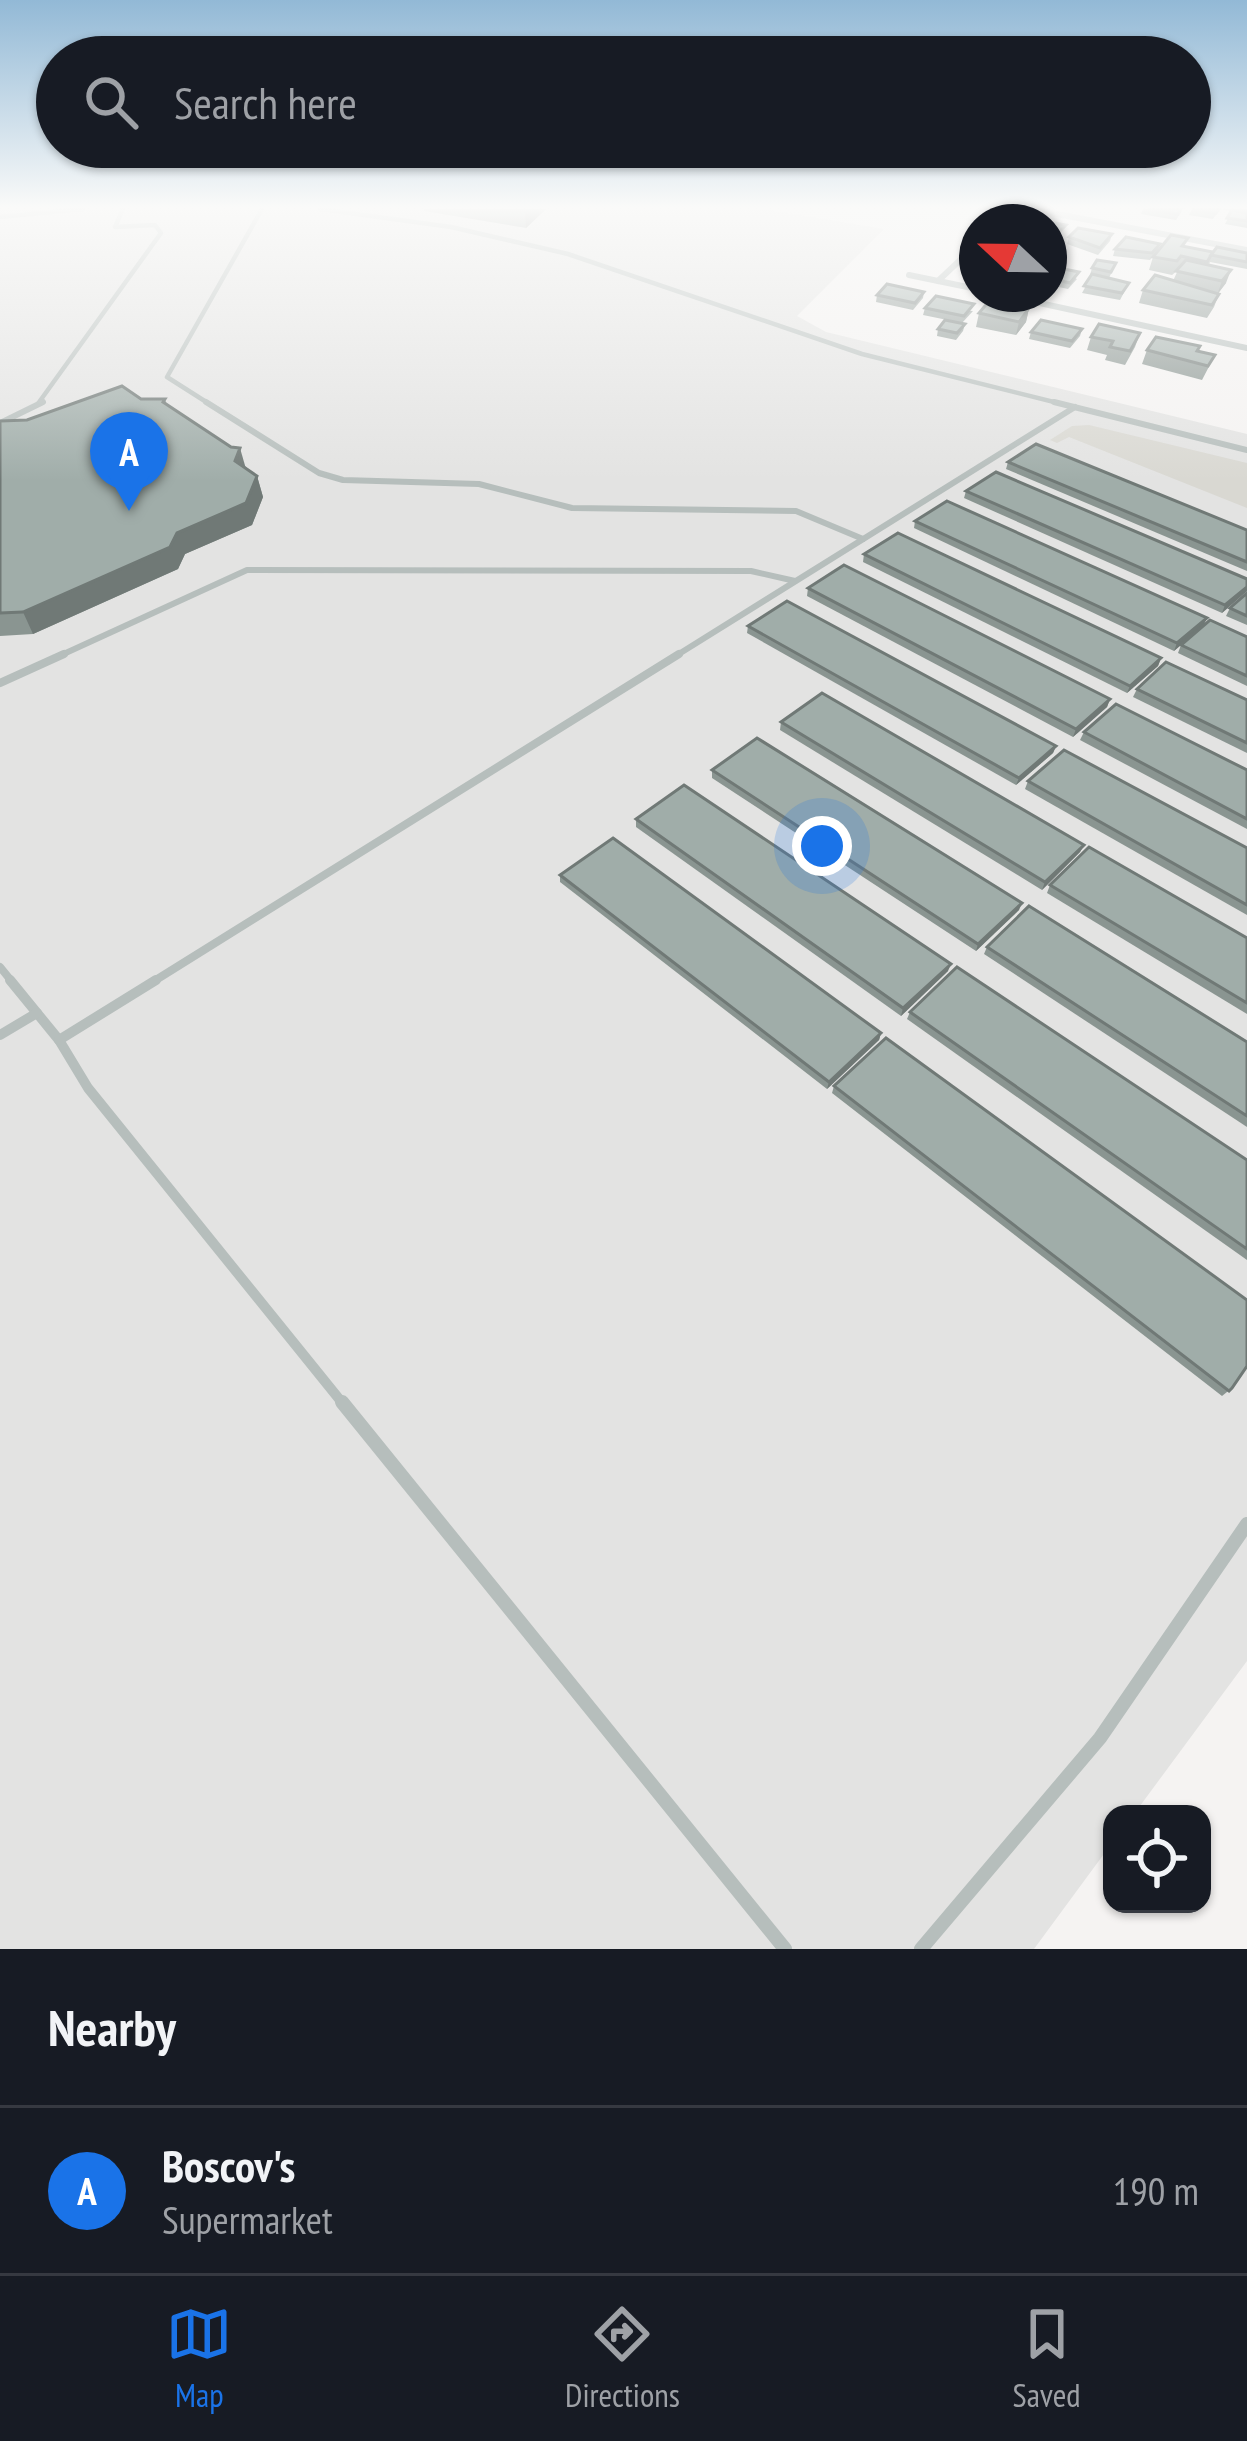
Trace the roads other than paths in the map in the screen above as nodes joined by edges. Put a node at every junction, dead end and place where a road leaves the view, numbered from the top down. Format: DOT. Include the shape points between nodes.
graph roads {
  1 [pos="114,300"];
  2 [pos="210,300"];
  3 [pos="712,300"];
  4 [pos="1067,309"];
  5 [pos="1246,347"];
  6 [pos="1075,407"];
  7 [pos="0,423"];
  8 [pos="1247,449"];
  9 [pos="862,539"];
  10 [pos="795,581"];
  11 [pos="0,683"];
  12 [pos="0,967"];
  13 [pos="37,1013"];
  14 [pos="0,1035"];
  15 [pos="59,1040"];
  16 [pos="1247,1524"];
  17 [pos="785,1949"];
  18 [pos="921,1949"];
  1 -- 7 [label="lane" via="43,402"];
  2 -- 9 [label="lane" via="167,377 319,473 479,484 572,508 796,511"];
  3 -- 6 [label="lane" via="862,354"];
  4 -- 5 [label="street"];
  6 -- 8 [label="lane"];
  6 -- 9 [label="lane"];
  9 -- 10 [label="lane"];
  10 -- 11 [label="lane" via="752,571 247,570"];
  10 -- 15 [label="lane"];
  12 -- 13 [label="lane"];
  13 -- 14 [label="lane"];
  13 -- 15 [label="lane"];
  15 -- 17 [label="lane" via="88,1088"];
  16 -- 18 [label="lane" via="1100,1738"];
}
